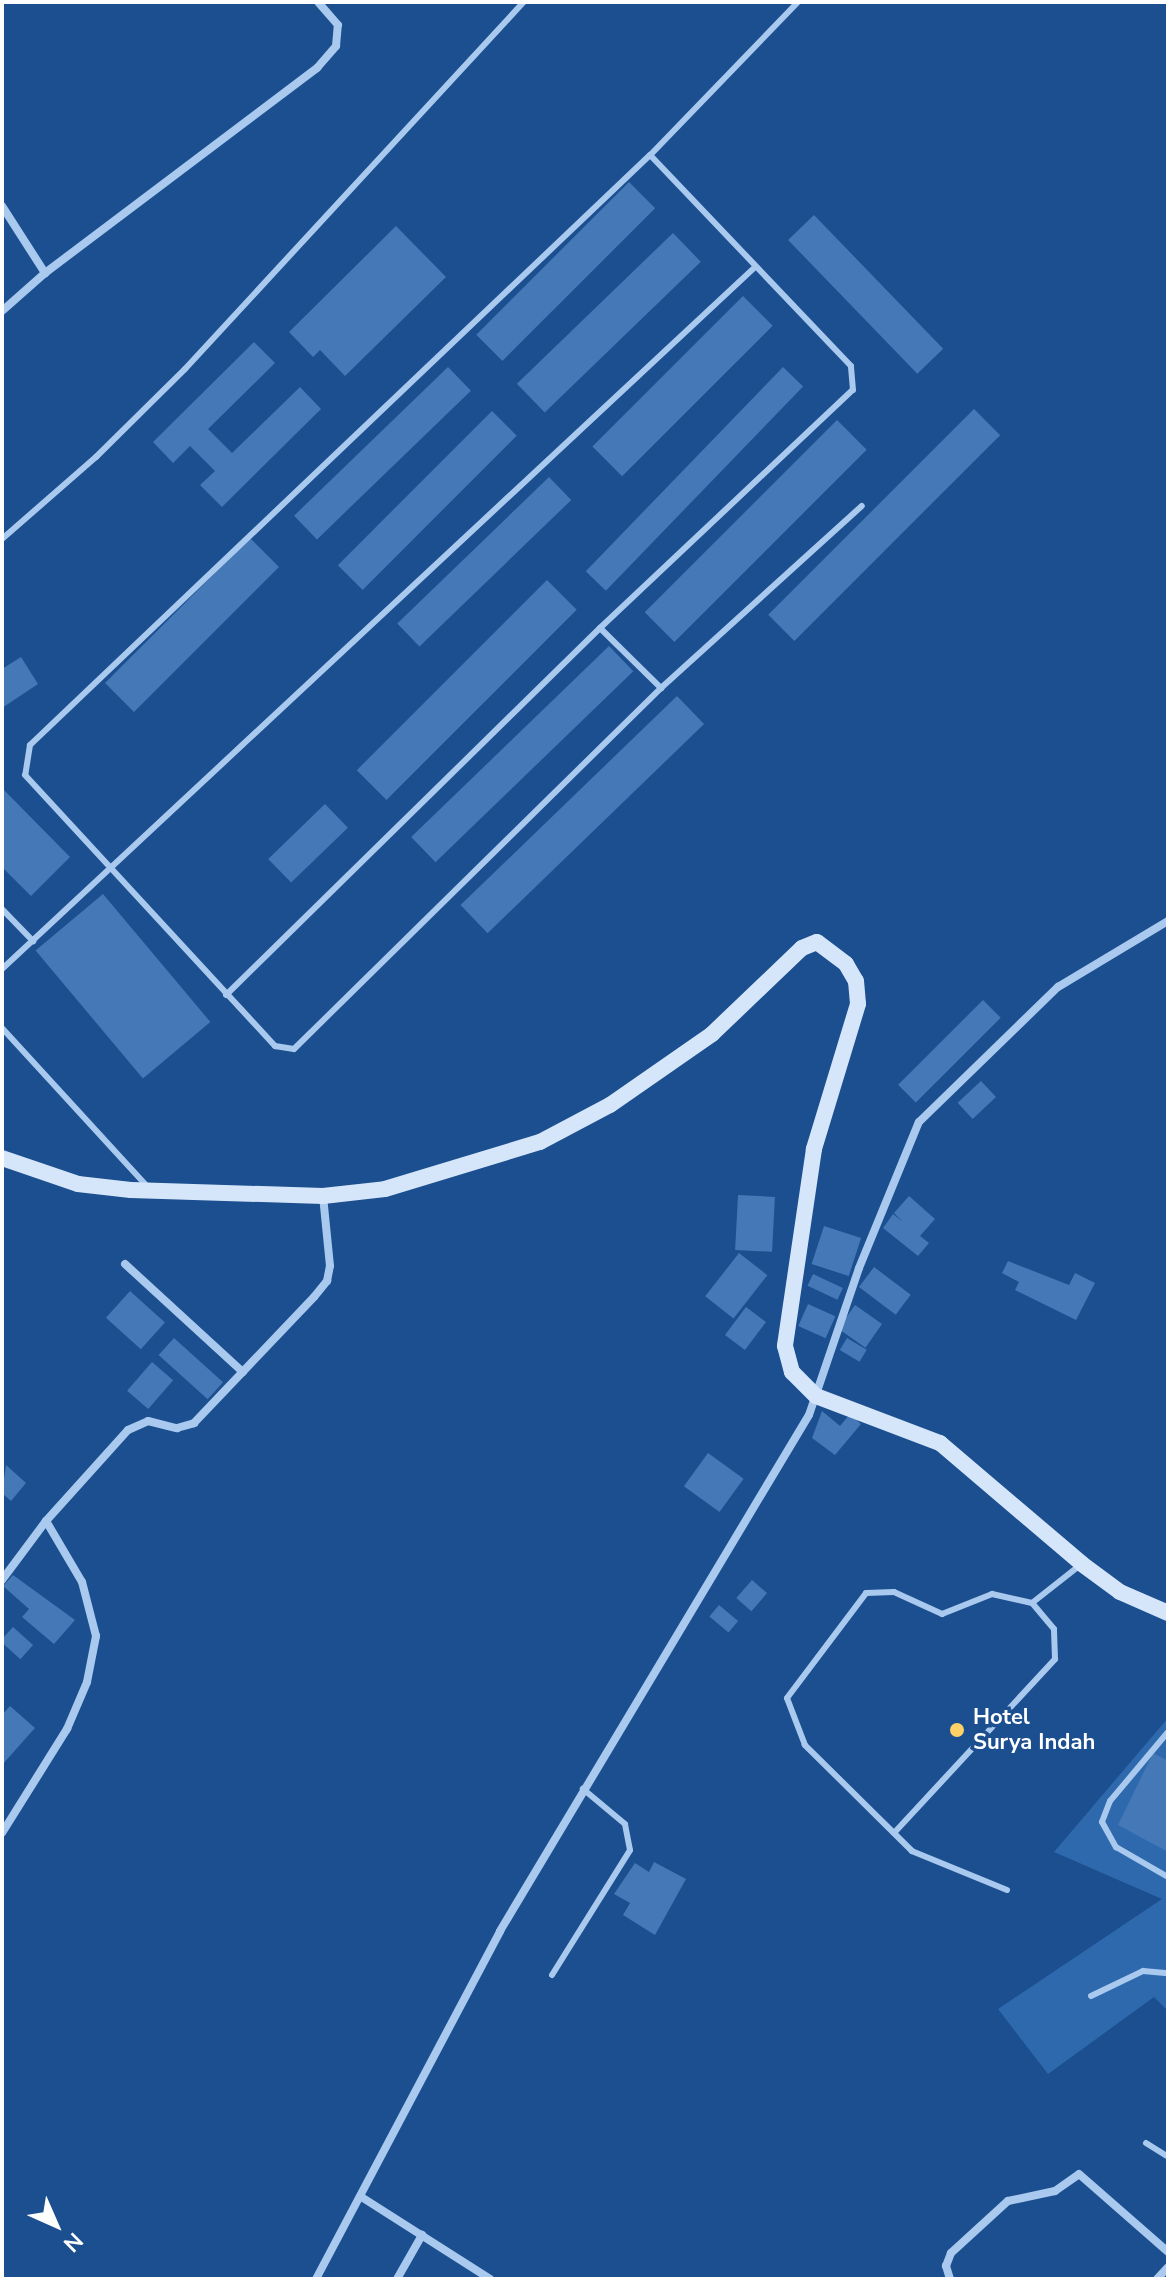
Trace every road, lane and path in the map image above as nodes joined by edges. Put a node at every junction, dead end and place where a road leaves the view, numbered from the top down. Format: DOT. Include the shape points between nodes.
graph roads {
  1 [pos="318,2"];
  2 [pos="524,2"];
  3 [pos="798,2"];
  4 [pos="650,155"];
  5 [pos="2,206"];
  6 [pos="755,267"];
  7 [pos="45,273"];
  8 [pos="2,311"];
  9 [pos="862,506"];
  10 [pos="2,539"];
  11 [pos="600,628"];
  12 [pos="661,688"];
  13 [pos="111,873"];
  14 [pos="2,909"];
  15 [pos="1168,921"];
  16 [pos="33,941"];
  17 [pos="2,969"];
  18 [pos="226,995"];
  19 [pos="2,1028"];
  20 [pos="2,1158"];
  21 [pos="149,1189"];
  22 [pos="323,1196"];
  23 [pos="125,1264"];
  24 [pos="243,1372"];
  25 [pos="816,1396"];
  26 [pos="46,1521"];
  27 [pos="1082,1564"];
  28 [pos="2,1580"];
  29 [pos="1032,1603"];
  30 [pos="1168,1613"];
  31 [pos="1168,1732"];
  32 [pos="583,1789"];
  33 [pos="2,1833"];
  34 [pos="894,1833"];
  35 [pos="1168,1877"];
  36 [pos="1007,1890"];
  37 [pos="1168,1973"];
  38 [pos="552,1975"];
  39 [pos="1091,1996"];
  40 [pos="1146,2143"];
  41 [pos="1168,2157"];
  42 [pos="363,2198"];
  43 [pos="422,2235"];
  44 [pos="1168,2252"];
  45 [pos="1168,2267"];
  46 [pos="316,2279"];
  47 [pos="397,2279"];
  48 [pos="490,2279"];
  49 [pos="950,2279"];
  50 [pos="1157,2279"];
  1 -- 7 [label="street" via="338,25 336,46 317,68"];
  2 -- 10 [label="lane" via="185,369"];
  3 -- 4 [label="lane"];
  4 -- 6 [label="lane"];
  4 -- 13 [label="lane" via="30,745 25,775"];
  5 -- 7 [label="street"];
  6 -- 11 [label="lane" via="851,366 853,390"];
  6 -- 13 [label="lane"];
  7 -- 8 [label="street"];
  9 -- 12 [label="lane"];
  11 -- 12 [label="lane"];
  11 -- 18 [label="lane"];
  12 -- 18 [label="lane" via="299,1047 275,1046"];
  13 -- 16 [label="lane"];
  13 -- 18 [label="lane"];
  14 -- 16 [label="lane"];
  15 -- 25 [label="street" via="1058,987 919,1122 859,1268"];
  16 -- 17 [label="lane"];
  19 -- 21 [label="lane"];
  20 -- 21 [label="main road" via="78,1184"];
  21 -- 22 [label="main road"];
  22 -- 24 [label="street" via="327,1281"];
  22 -- 25 [label="main road" via="385,1189 565,1131 712,1034 802,948 817,942 846,964 856,981 858,1004 816,1141 785,1346 792,1372"];
  23 -- 24 [label="street"];
  24 -- 26 [label="street" via="185,1427 148,1421 128,1430"];
  25 -- 27 [label="main road" via="940,1443"];
  25 -- 32 [label="street"];
  26 -- 28 [label="street"];
  26 -- 33 [label="street" via="82,1582 96,1636 87,1682 67,1729"];
  27 -- 29 [label="lane"];
  27 -- 30 [label="main road" via="1120,1592"];
  29 -- 34 [label="lane" via="1054,1629 1055,1659"];
  29 -- 34 [label="lane" via="992,1594 942,1614 894,1592 866,1593 787,1698 805,1745"];
  31 -- 35 [label="lane" via="1110,1801 1102,1822 1116,1847"];
  32 -- 38 [label="lane" via="625,1824 630,1850"];
  32 -- 42 [label="street" via="500,1931"];
  34 -- 36 [label="lane" via="912,1851"];
  37 -- 39 [label="lane" via="1143,1971"];
  40 -- 41 [label="lane"];
  42 -- 43 [label="street"];
  42 -- 46 [label="street"];
  43 -- 47 [label="street"];
  43 -- 48 [label="street"];
  44 -- 49 [label="street" via="1079,2174 1055,2191 1008,2201 951,2253 946,2266"];
  45 -- 50 [label="street"];
}
